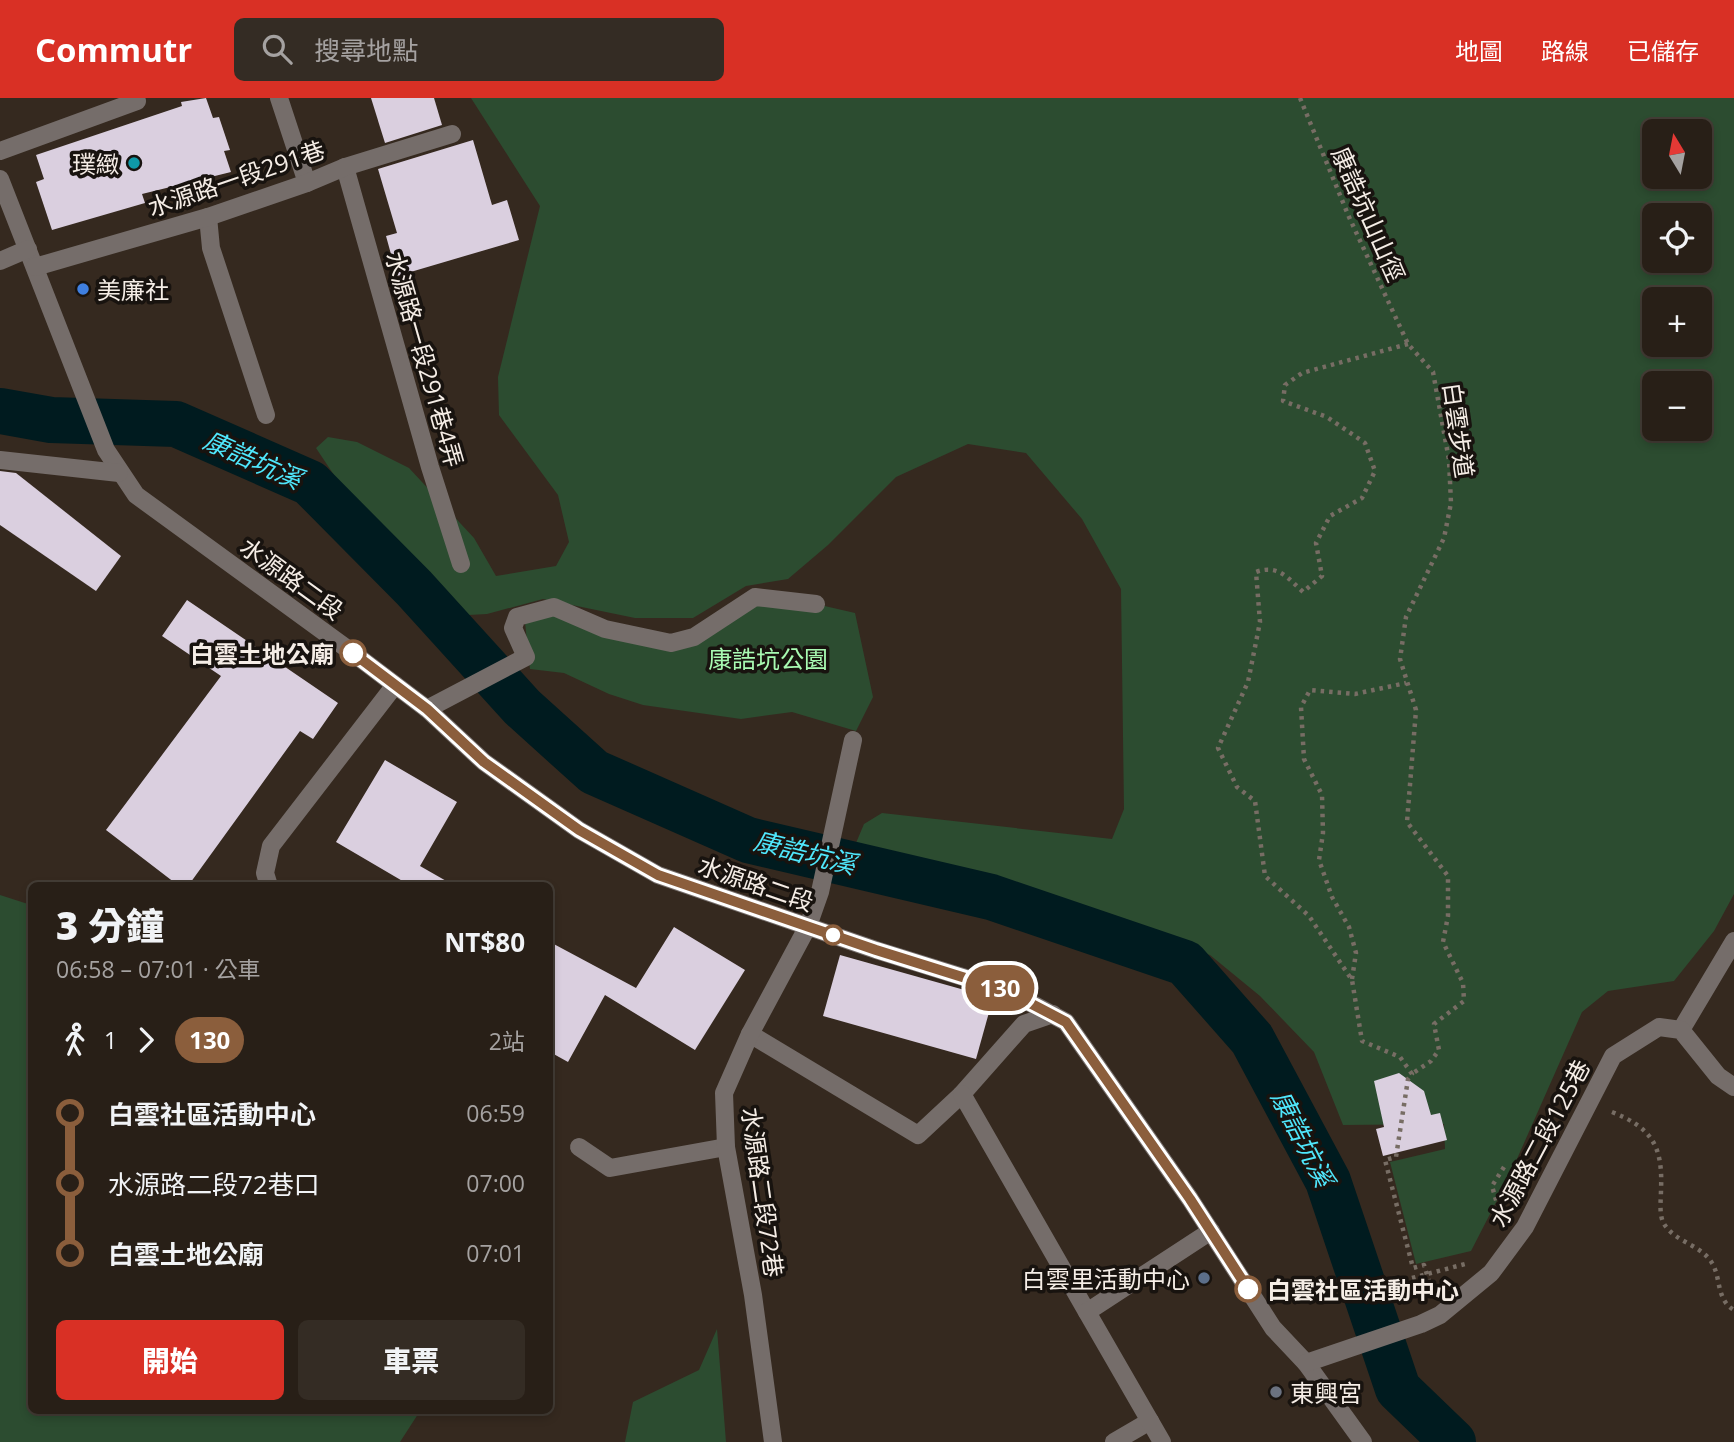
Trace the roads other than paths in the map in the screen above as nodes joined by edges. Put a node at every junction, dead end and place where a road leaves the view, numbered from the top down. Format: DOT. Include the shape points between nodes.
graph roads {
  1 [pos="136,98"];
  2 [pos="279,98"];
  3 [pos="452,134"];
  4 [pos="0,151"];
  5 [pos="345,167"];
  6 [pos="0,179"];
  7 [pos="307,183"];
  8 [pos="208,217"];
  9 [pos="28,249"];
  10 [pos="0,261"];
  11 [pos="35,267"];
  12 [pos="266,415"];
  13 [pos="0,460"];
  14 [pos="119,473"];
  15 [pos="461,564"];
  16 [pos="816,604"];
  17 [pos="395,685"];
  18 [pos="427,709"];
  19 [pos="853,740"];
  20 [pos="268,882"];
  21 [pos="808,926"];
  22 [pos="1734,941"];
  23 [pos="1052,1014"];
  24 [pos="1682,1030"];
  25 [pos="750,1034"];
  26 [pos="1734,1087"];
  27 [pos="962,1094"];
  28 [pos="579,1147"];
  29 [pos="726,1147"];
  30 [pos="1211,1231"];
  31 [pos="1087,1312"];
  32 [pos="1306,1363"];
  33 [pos="1150,1421"];
  34 [pos="773,1442"];
  35 [pos="1114,1442"];
  36 [pos="1162,1442"];
  37 [pos="1363,1442"];
  1 -- 4 [label="street"];
  2 -- 7 [label="street"];
  3 -- 5 [label="street, 水源路一段291巷"];
  5 -- 7 [label="street, 水源路一段291巷"];
  5 -- 15 [label="street, 水源路一段291巷4弄"];
  6 -- 9 [label="street"];
  7 -- 8 [label="street, 水源路一段291巷"];
  8 -- 11 [label="street, 水源路一段291巷"];
  8 -- 12 [label="street" via="211,248"];
  9 -- 10 [label="street"];
  9 -- 11 [label="street"];
  11 -- 14 [label="street, 水源路二段" via="81,392"];
  13 -- 14 [label="street"];
  14 -- 17 [label="street, 水源路二段" via="136,495"];
  16 -- 18 [label="street" via="755,597 694,637 671,643 605,629 554,607 517,617 513,628 526,657"];
  17 -- 18 [label="street, 水源路二段"];
  17 -- 20 [label="street" via="271,846 265,873"];
  18 -- 21 [label="street, 水源路二段" via="484,762 579,830 658,875"];
  19 -- 21 [label="street, 水源路二段72巷" via="836,830"];
  21 -- 23 [label="street, 水源路二段" via="1007,991"];
  21 -- 25 [label="street, 水源路二段72巷"];
  22 -- 24 [label="street"];
  23 -- 27 [label="street" via="1024,1024"];
  23 -- 30 [label="street, 水源路二段" via="1066,1022"];
  24 -- 26 [label="street" via="1718,1076"];
  24 -- 32 [label="street, 水源路二段125巷" via="1658,1027 1613,1056 1525,1227 1491,1273 1422,1324"];
  25 -- 27 [label="street" via="918,1135"];
  25 -- 29 [label="street, 水源路二段72巷" via="724,1093"];
  27 -- 31 [label="street"];
  28 -- 29 [label="street" via="610,1168"];
  29 -- 34 [label="street, 水源路二段72巷"];
  30 -- 31 [label="street"];
  30 -- 32 [label="street, 水源路二段" via="1273,1328"];
  31 -- 33 [label="street"];
  32 -- 37 [label="street, 水源路二段"];
  33 -- 35 [label="street"];
  33 -- 36 [label="street"];
}
